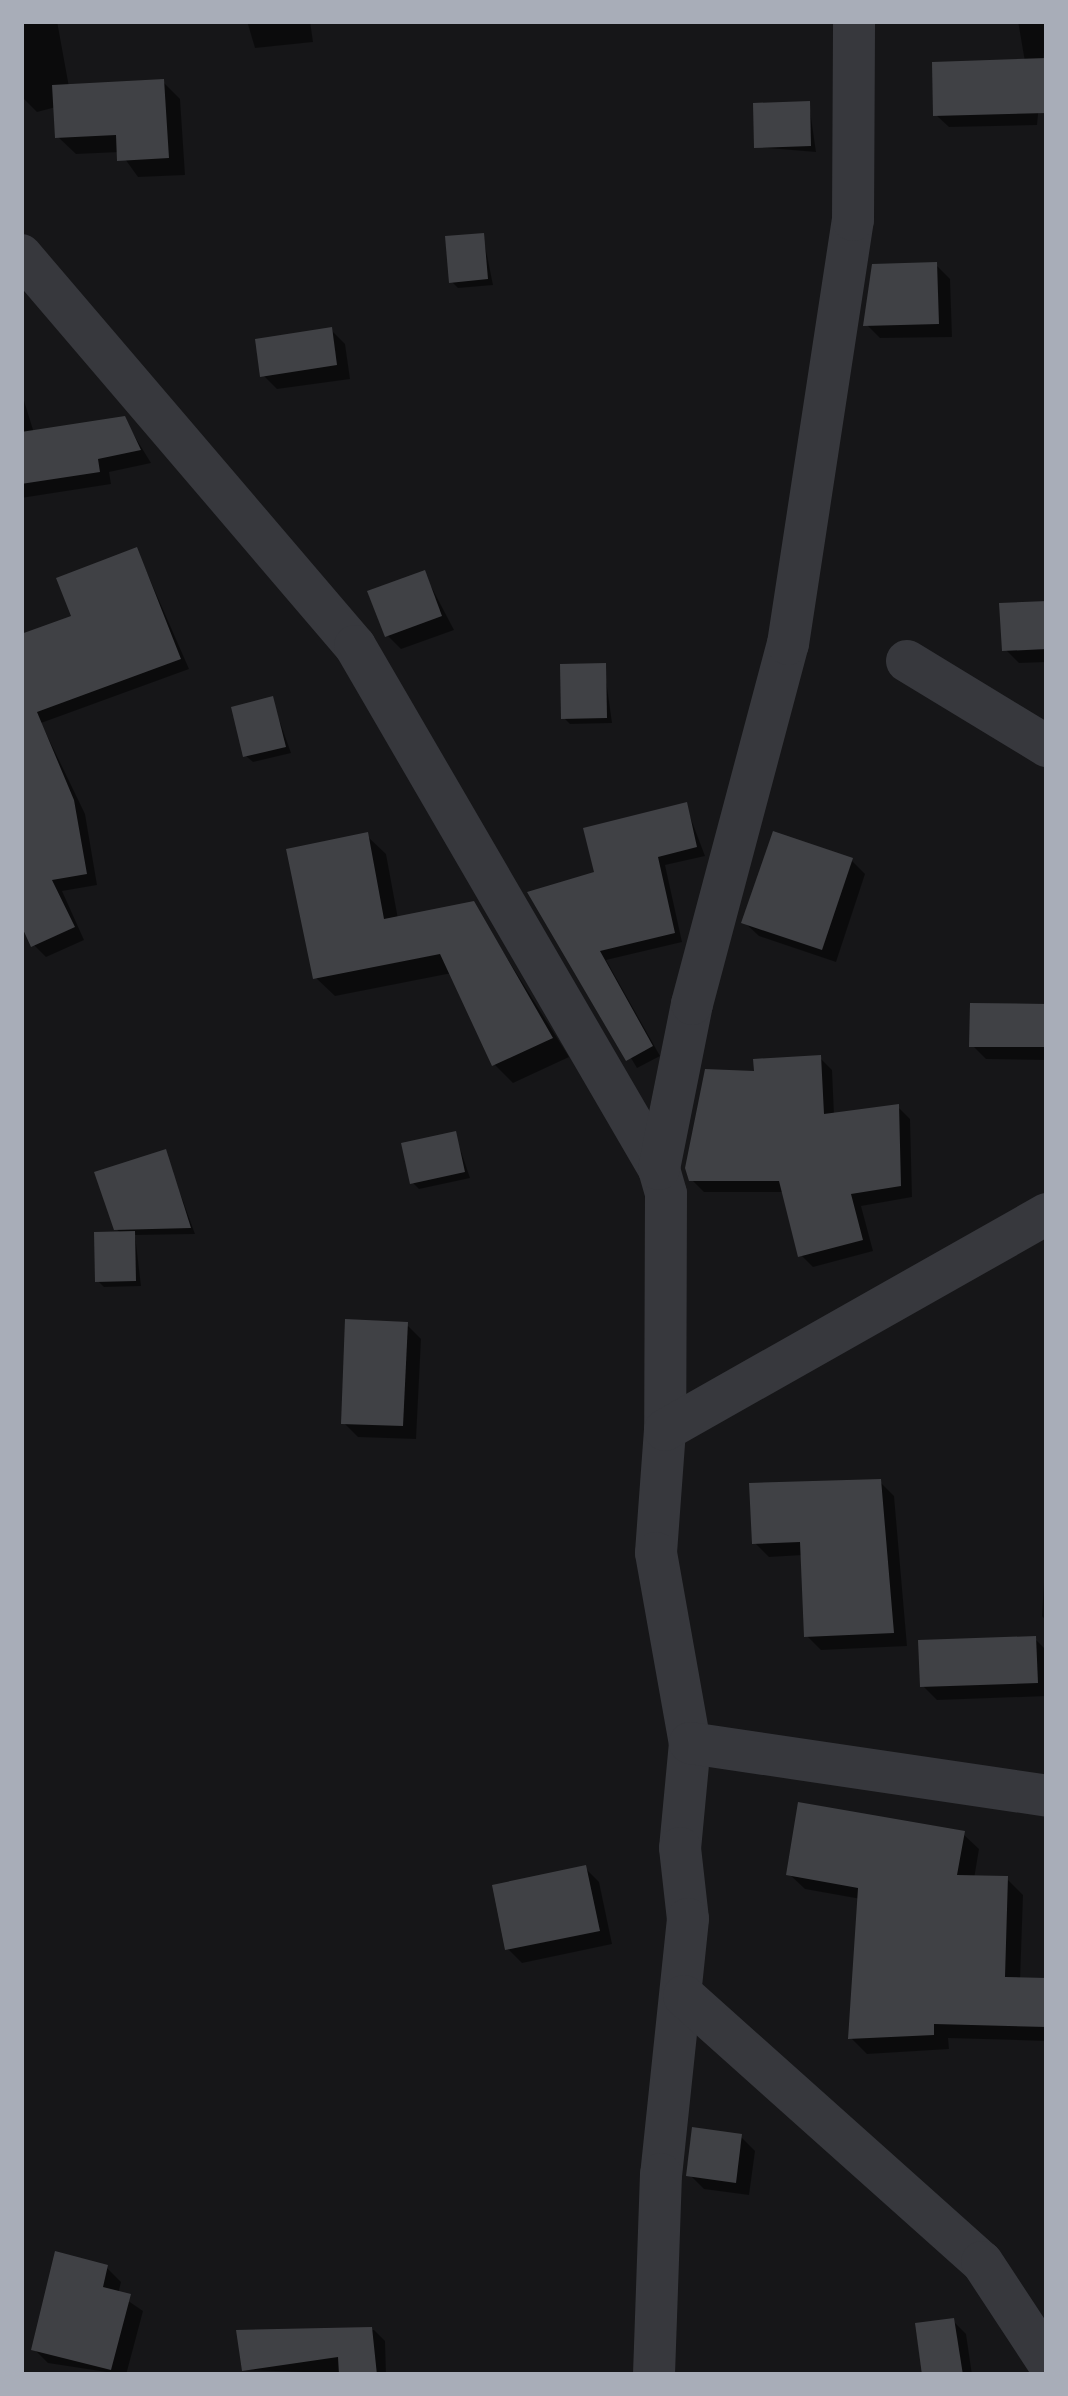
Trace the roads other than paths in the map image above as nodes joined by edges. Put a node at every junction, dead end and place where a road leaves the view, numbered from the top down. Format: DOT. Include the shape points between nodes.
graph roads {
  1 [pos="854,21"];
  2 [pos="21,254"];
  3 [pos="907,661"];
  4 [pos="1047,746"];
  5 [pos="659,1169"];
  6 [pos="1047,1214"];
  7 [pos="665,1430"];
  8 [pos="690,1743"];
  9 [pos="1047,1796"];
  10 [pos="684,1996"];
  11 [pos="1047,2361"];
  12 [pos="654,2375"];
  1 -- 5 [label="street" via="853,220 788,644 692,1004"];
  2 -- 5 [label="street" via="355,646"];
  3 -- 4 [label="street"];
  5 -- 7 [label="street" via="666,1194"];
  6 -- 7 [label="street"];
  7 -- 8 [label="street" via="656,1553"];
  8 -- 9 [label="street"];
  8 -- 10 [label="street" via="680,1848 688,1918"];
  10 -- 11 [label="street" via="982,2262"];
  10 -- 12 [label="street" via="661,2174"];
}
